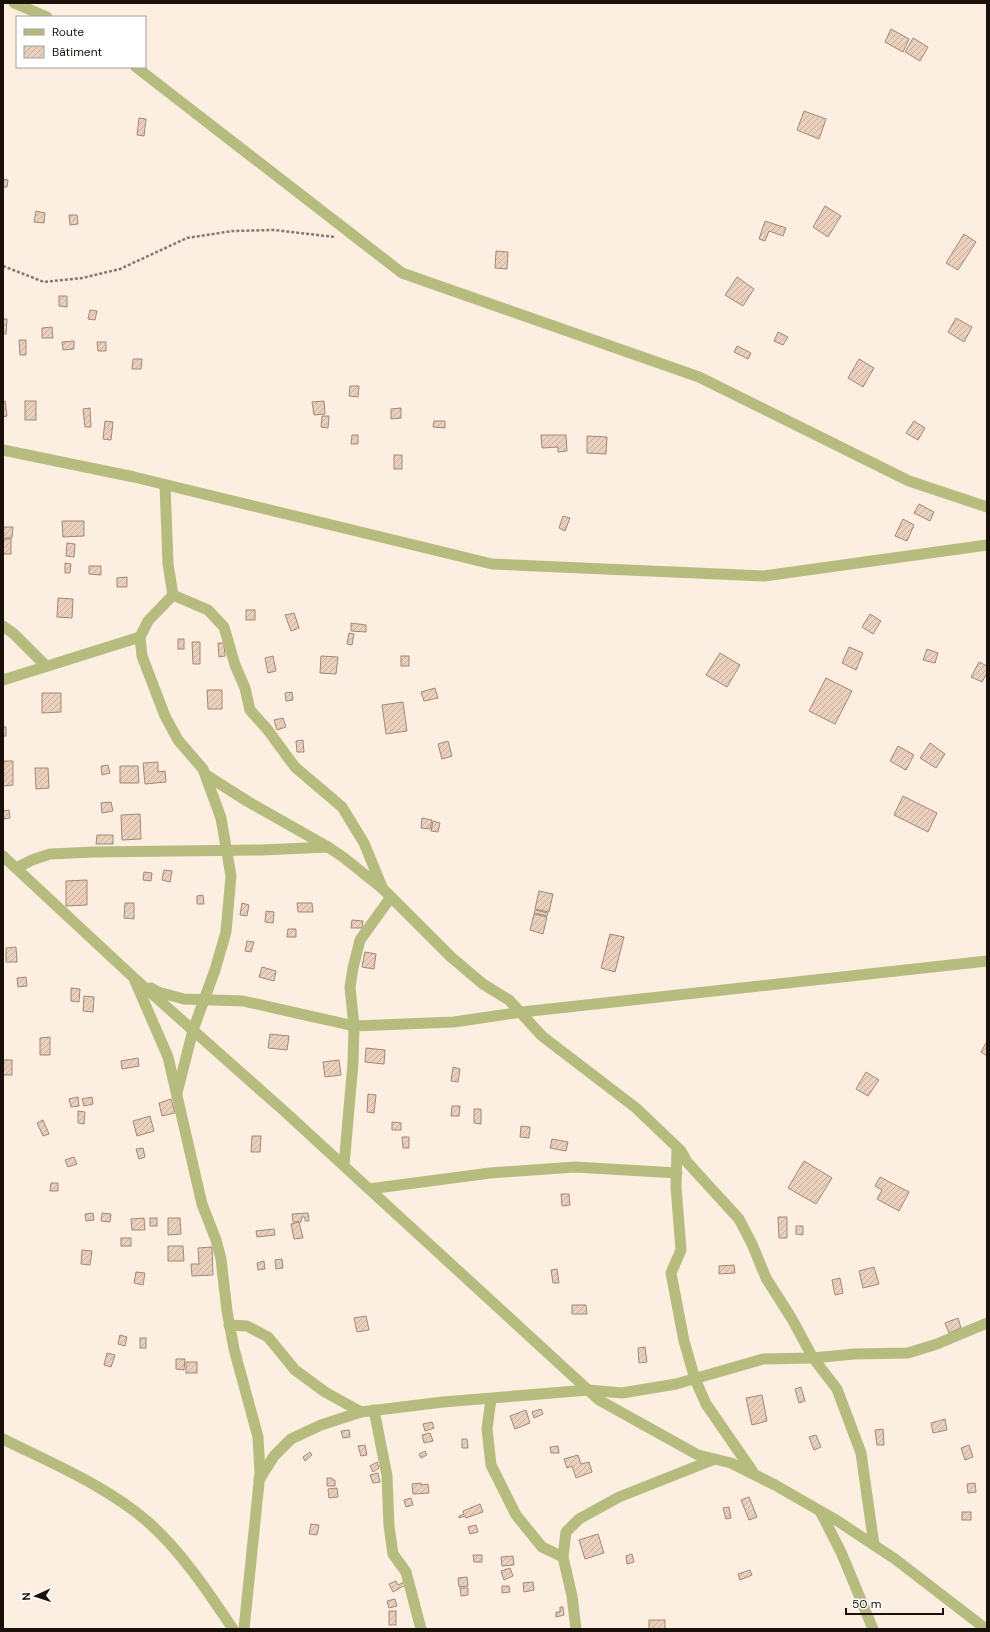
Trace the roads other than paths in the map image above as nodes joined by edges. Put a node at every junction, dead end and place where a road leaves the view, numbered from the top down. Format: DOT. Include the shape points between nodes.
graph roads {
  1 [pos="14,3"];
  2 [pos="45,16"];
  3 [pos="137,68"];
  4 [pos="3,450"];
  5 [pos="165,485"];
  6 [pos="987,507"];
  7 [pos="987,545"];
  8 [pos="173,595"];
  9 [pos="3,626"];
  10 [pos="140,637"];
  11 [pos="46,666"];
  12 [pos="3,680"];
  13 [pos="206,775"];
  14 [pos="328,847"];
  15 [pos="226,851"];
  16 [pos="3,856"];
  17 [pos="16,868"];
  18 [pos="383,889"];
  19 [pos="391,897"];
  20 [pos="987,960"];
  21 [pos="133,977"];
  22 [pos="204,1000"];
  23 [pos="522,1012"];
  24 [pos="354,1026"];
  25 [pos="193,1030"];
  26 [pos="177,1095"];
  27 [pos="677,1148"];
  28 [pos="344,1165"];
  29 [pos="676,1173"];
  30 [pos="370,1189"];
  31 [pos="987,1323"];
  32 [pos="229,1325"];
  33 [pos="813,1358"];
  34 [pos="695,1379"];
  35 [pos="588,1390"];
  36 [pos="491,1399"];
  37 [pos="374,1410"];
  38 [pos="361,1412"];
  39 [pos="3,1439"];
  40 [pos="715,1459"];
  41 [pos="754,1475"];
  42 [pos="259,1480"];
  43 [pos="820,1511"];
  44 [pos="874,1545"];
  45 [pos="563,1557"];
  46 [pos="984,1628"];
  47 [pos="233,1629"];
  48 [pos="244,1629"];
  49 [pos="421,1629"];
  50 [pos="576,1629"];
  51 [pos="873,1629"];
  1 -- 2 [label="street"];
  3 -- 6 [label="street" via="402,273 699,377 909,481"];
  4 -- 5 [label="street"];
  5 -- 7 [label="street" via="492,564 764,576"];
  5 -- 8 [label="street" via="168,564"];
  8 -- 10 [label="street" via="148,621"];
  8 -- 18 [label="street" via="208,610 224,627 250,710 295,767 342,807 364,843"];
  9 -- 11 [label="street"];
  10 -- 11 [label="street"];
  10 -- 13 [label="street" via="142,656 165,716 178,740"];
  11 -- 12 [label="street"];
  13 -- 14 [label="street"];
  13 -- 15 [label="street" via="221,818"];
  14 -- 15 [label="street"];
  14 -- 18 [label="street"];
  15 -- 17 [label="street" via="50,854"];
  15 -- 22 [label="street" via="231,876 226,932 216,970"];
  16 -- 17 [label="street"];
  17 -- 21 [label="street"];
  18 -- 19 [label="street"];
  19 -- 23 [label="street" via="451,958"];
  19 -- 24 [label="street" via="360,940 350,987"];
  20 -- 23 [label="street"];
  21 -- 22 [label="street" via="158,992 184,999"];
  21 -- 25 [label="street"];
  21 -- 26 [label="street" via="168,1057"];
  22 -- 24 [label="street" via="244,1001"];
  22 -- 25 [label="street"];
  23 -- 24 [label="street" via="454,1022"];
  23 -- 27 [label="street" via="542,1036 636,1108"];
  24 -- 28 [label="street"];
  25 -- 26 [label="street"];
  25 -- 28 [label="street"];
  26 -- 32 [label="street" via="202,1204 221,1259"];
  27 -- 29 [label="street"];
  27 -- 33 [label="street" via="738,1219 766,1278 792,1318"];
  28 -- 30 [label="street"];
  29 -- 30 [label="street" via="575,1167 490,1173"];
  29 -- 34 [label="street" via="682,1250 671,1273 684,1341"];
  30 -- 35 [label="street"];
  31 -- 33 [label="street" via="908,1353"];
  32 -- 38 [label="street" via="247,1326 268,1337 295,1370 325,1392"];
  32 -- 42 [label="street" via="258,1437"];
  33 -- 34 [label="street" via="763,1359"];
  33 -- 44 [label="street" via="837,1390 861,1453"];
  34 -- 35 [label="street" via="622,1393"];
  34 -- 41 [label="street" via="706,1404"];
  35 -- 36 [label="street"];
  35 -- 40 [label="street" via="599,1400 698,1455"];
  36 -- 37 [label="street"];
  36 -- 45 [label="street" via="487,1429 491,1465 516,1515 542,1547"];
  37 -- 38 [label="street"];
  37 -- 49 [label="street" via="387,1476 393,1554 406,1572"];
  38 -- 42 [label="street" via="320,1425 291,1439 274,1456"];
  39 -- 47 [label="street" via="114,1497 148,1522 179,1554"];
  40 -- 41 [label="street" via="731,1463"];
  40 -- 45 [label="street" via="619,1497 579,1519 566,1532"];
  41 -- 43 [label="street"];
  42 -- 48 [label="street"];
  43 -- 44 [label="street"];
  43 -- 51 [label="street" via="841,1552"];
  44 -- 46 [label="street"];
  45 -- 50 [label="street"];
}
